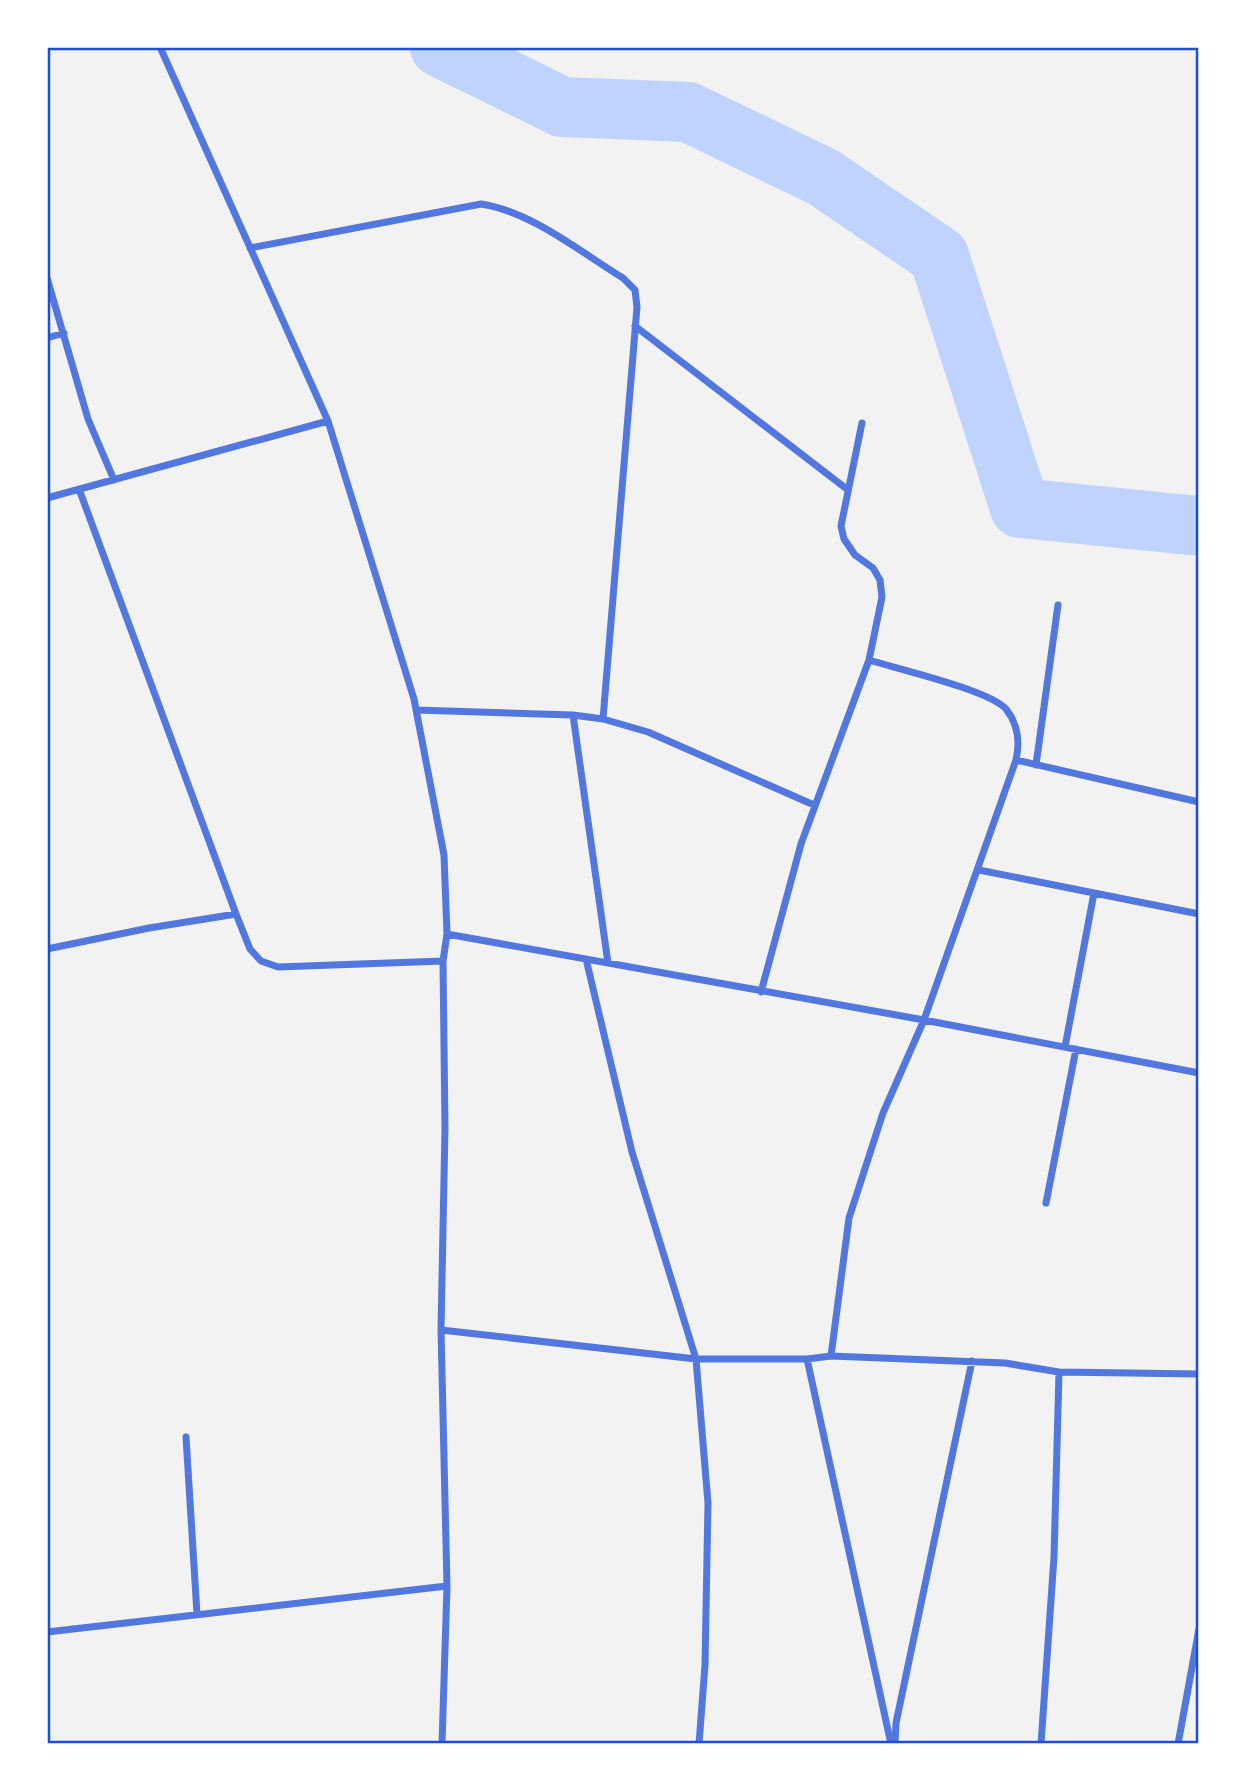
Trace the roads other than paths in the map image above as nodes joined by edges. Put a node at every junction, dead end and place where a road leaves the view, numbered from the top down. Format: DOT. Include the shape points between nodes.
graph roads {
  1 [pos="160,47"];
  2 [pos="250,248"];
  3 [pos="47,278"];
  4 [pos="635,326"];
  5 [pos="64,333"];
  6 [pos="47,338"];
  7 [pos="328,421"];
  8 [pos="862,423"];
  9 [pos="114,480"];
  10 [pos="79,489"];
  11 [pos="848,490"];
  12 [pos="47,498"];
  13 [pos="1058,605"];
  14 [pos="869,660"];
  15 [pos="416,710"];
  16 [pos="573,715"];
  17 [pos="603,719"];
  18 [pos="1016,760"];
  19 [pos="1036,765"];
  20 [pos="1199,802"];
  21 [pos="814,805"];
  22 [pos="979,870"];
  23 [pos="1094,893"];
  24 [pos="236,914"];
  25 [pos="1199,914"];
  26 [pos="447,934"];
  27 [pos="47,949"];
  28 [pos="586,959"];
  29 [pos="443,961"];
  30 [pos="608,963"];
  31 [pos="761,992"];
  32 [pos="924,1020"];
  33 [pos="1065,1047"];
  34 [pos="1076,1049"];
  35 [pos="1199,1073"];
  36 [pos="1046,1203"];
  37 [pos="442,1331"];
  38 [pos="831,1356"];
  39 [pos="695,1359"];
  40 [pos="807,1359"];
  41 [pos="972,1361"];
  42 [pos="1059,1372"];
  43 [pos="1199,1374"];
  44 [pos="186,1437"];
  45 [pos="447,1586"];
  46 [pos="197,1615"];
  47 [pos="1199,1629"];
  48 [pos="47,1632"];
  49 [pos="442,1744"];
  50 [pos="699,1744"];
  51 [pos="893,1744"];
  52 [pos="1041,1744"];
  53 [pos="1178,1744"];
  1 -- 2 [label="street"];
  2 -- 4 [label="street" via="456,208 502,207 623,278 635,290"];
  2 -- 7 [label="street"];
  3 -- 5 [label="street"];
  4 -- 11 [label="street"];
  4 -- 17 [label="street"];
  5 -- 6 [label="street"];
  5 -- 9 [label="street" via="88,419"];
  7 -- 9 [label="street"];
  7 -- 15 [label="street"];
  8 -- 11 [label="street"];
  9 -- 10 [label="street"];
  10 -- 12 [label="street"];
  10 -- 24 [label="street"];
  11 -- 14 [label="street" via="841,526 844,539 855,555 873,568 881,588"];
  13 -- 19 [label="street"];
  14 -- 18 [label="street" via="981,694 1005,708 1015,725"];
  14 -- 21 [label="street"];
  15 -- 16 [label="street"];
  15 -- 26 [label="street" via="444,855"];
  16 -- 17 [label="street"];
  16 -- 30 [label="street"];
  17 -- 21 [label="street" via="648,732"];
  18 -- 19 [label="street"];
  18 -- 22 [label="street"];
  19 -- 20 [label="street"];
  21 -- 31 [label="street"];
  22 -- 23 [label="street"];
  22 -- 32 [label="street"];
  23 -- 25 [label="street"];
  23 -- 33 [label="street"];
  24 -- 27 [label="street"];
  24 -- 29 [label="street" via="250,948 261,961 278,967"];
  26 -- 28 [label="street"];
  26 -- 29 [label="street"];
  28 -- 30 [label="street"];
  28 -- 39 [label="street" via="632,1152"];
  29 -- 37 [label="street"];
  30 -- 31 [label="street"];
  31 -- 32 [label="street"];
  32 -- 33 [label="street"];
  32 -- 38 [label="street" via="883,1113 849,1218"];
  33 -- 34 [label="street"];
  34 -- 35 [label="street"];
  34 -- 36 [label="street"];
  37 -- 39 [label="street"];
  37 -- 45 [label="street"];
  38 -- 40 [label="street"];
  38 -- 41 [label="street"];
  39 -- 40 [label="street"];
  39 -- 50 [label="street" via="708,1503"];
  40 -- 51 [label="street"];
  41 -- 42 [label="street"];
  41 -- 51 [label="street"];
  42 -- 43 [label="street"];
  42 -- 52 [label="street" via="1054,1558"];
  44 -- 46 [label="street"];
  45 -- 46 [label="street"];
  45 -- 49 [label="street"];
  46 -- 48 [label="street"];
  47 -- 53 [label="street"];
}
